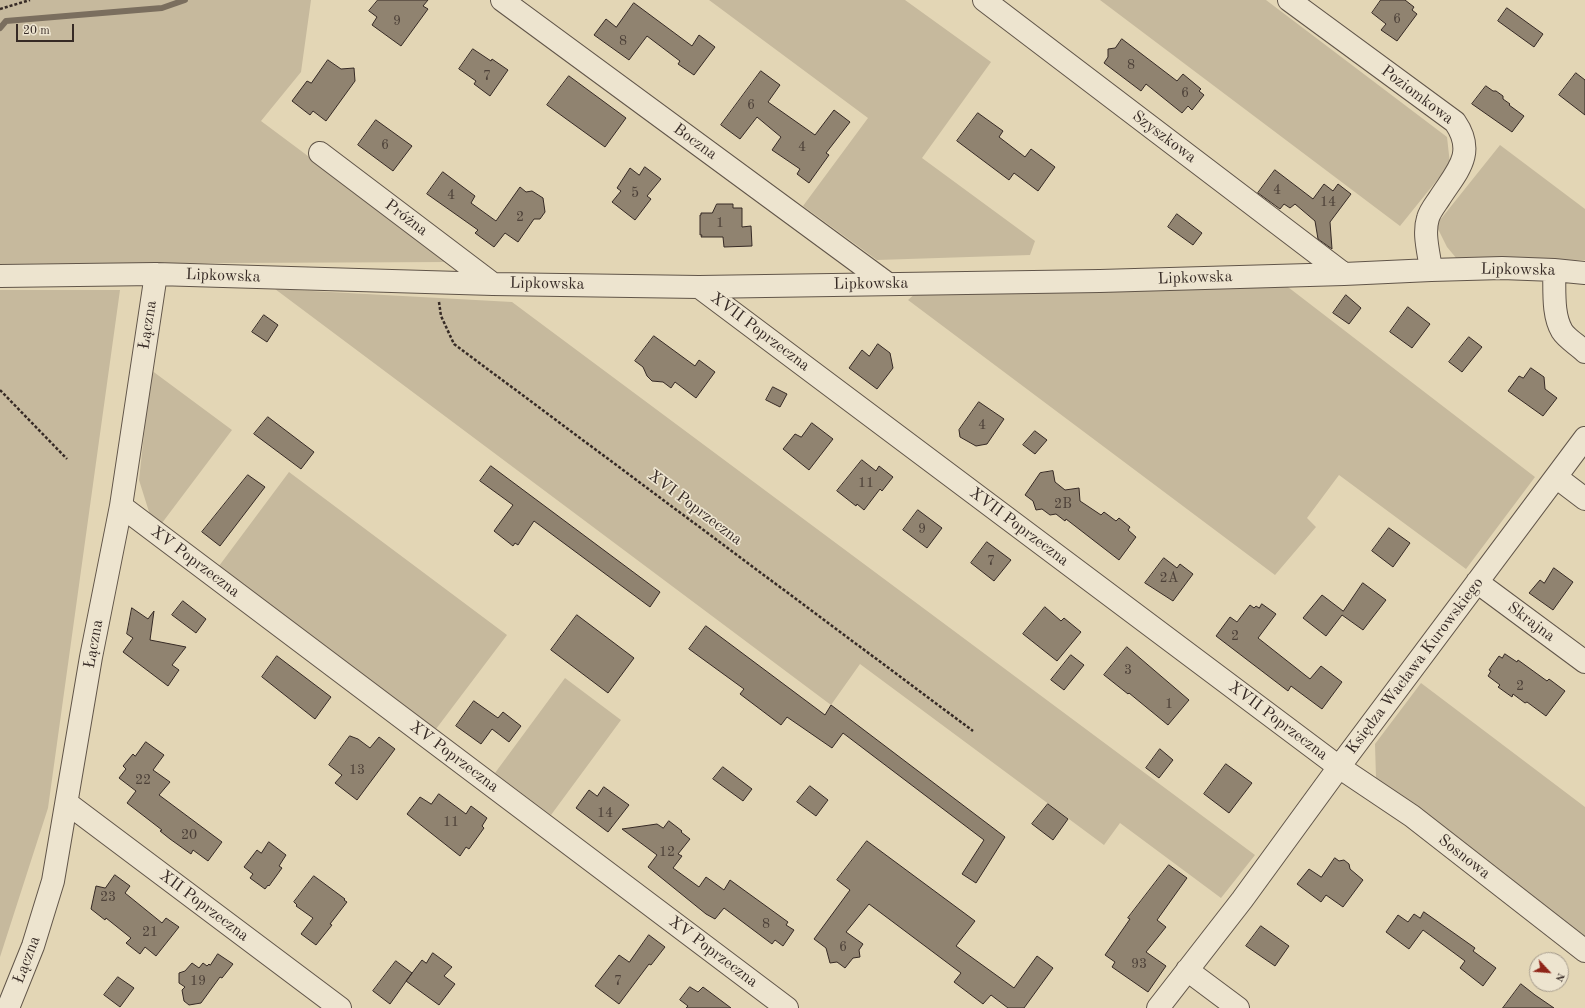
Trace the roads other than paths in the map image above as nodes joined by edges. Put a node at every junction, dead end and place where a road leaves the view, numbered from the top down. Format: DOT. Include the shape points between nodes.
graph roads {
  1 [pos="502,0"];
  2 [pos="984,0"];
  3 [pos="1289,0"];
  4 [pos="320,153"];
  5 [pos="1431,270"];
  6 [pos="1554,270"];
  7 [pos="1585,273"];
  8 [pos="156,274"];
  9 [pos="1344,274"];
  10 [pos="0,276"];
  11 [pos="492,284"];
  12 [pos="888,284"];
  13 [pos="699,287"];
  14 [pos="1585,352"];
  15 [pos="1585,438"];
  16 [pos="1556,477"];
  17 [pos="1585,499"];
  18 [pos="121,506"];
  19 [pos="1478,582"];
  20 [pos="1585,662"];
  21 [pos="1339,767"];
  22 [pos="67,803"];
  23 [pos="1585,951"];
  24 [pos="1187,970"];
  25 [pos="8,1008"];
  26 [pos="340,1008"];
  27 [pos="787,1008"];
  28 [pos="1158,1008"];
  29 [pos="1238,1008"];
  1 -- 12 [label="street, Boczna"];
  2 -- 9 [label="street, Szyszkowa"];
  3 -- 5 [label="street, Poziomkowa" via="1455,122 1462,133 1465,140 1464,159 1428,219 1426,232"];
  4 -- 11 [label="street, Próżna"];
  5 -- 6 [label="street, Lipkowska"];
  5 -- 9 [label="street, Lipkowska"];
  6 -- 7 [label="street, Lipkowska"];
  6 -- 14 [label="street" via="1556,306 1562,330"];
  8 -- 10 [label="street, Lipkowska"];
  8 -- 11 [label="street, Lipkowska"];
  8 -- 18 [label="street, Łączna"];
  9 -- 12 [label="street, Lipkowska"];
  11 -- 13 [label="street, Lipkowska"];
  12 -- 13 [label="street, Lipkowska"];
  13 -- 21 [label="street, XVII Poprzeczna"];
  15 -- 16 [label="street, Księdza Wacława Kurowskiego"];
  16 -- 17 [label="street"];
  16 -- 19 [label="street, Księdza Wacława Kurowskiego"];
  18 -- 22 [label="street, Łączna" via="91,657"];
  18 -- 27 [label="street, XV Poprzeczna"];
  19 -- 20 [label="street, Skrajna"];
  19 -- 21 [label="street, Księdza Wacława Kurowskiego"];
  21 -- 23 [label="street, Sosnowa" via="1412,816"];
  21 -- 24 [label="street, Księdza Wacława Kurowskiego" via="1242,900"];
  22 -- 25 [label="street, Łączna" via="53,881 33,946"];
  22 -- 26 [label="street, XII Poprzeczna"];
  24 -- 28 [label="street, Księdza Wacława Kurowskiego"];
  24 -- 29 [label="street"];
}
